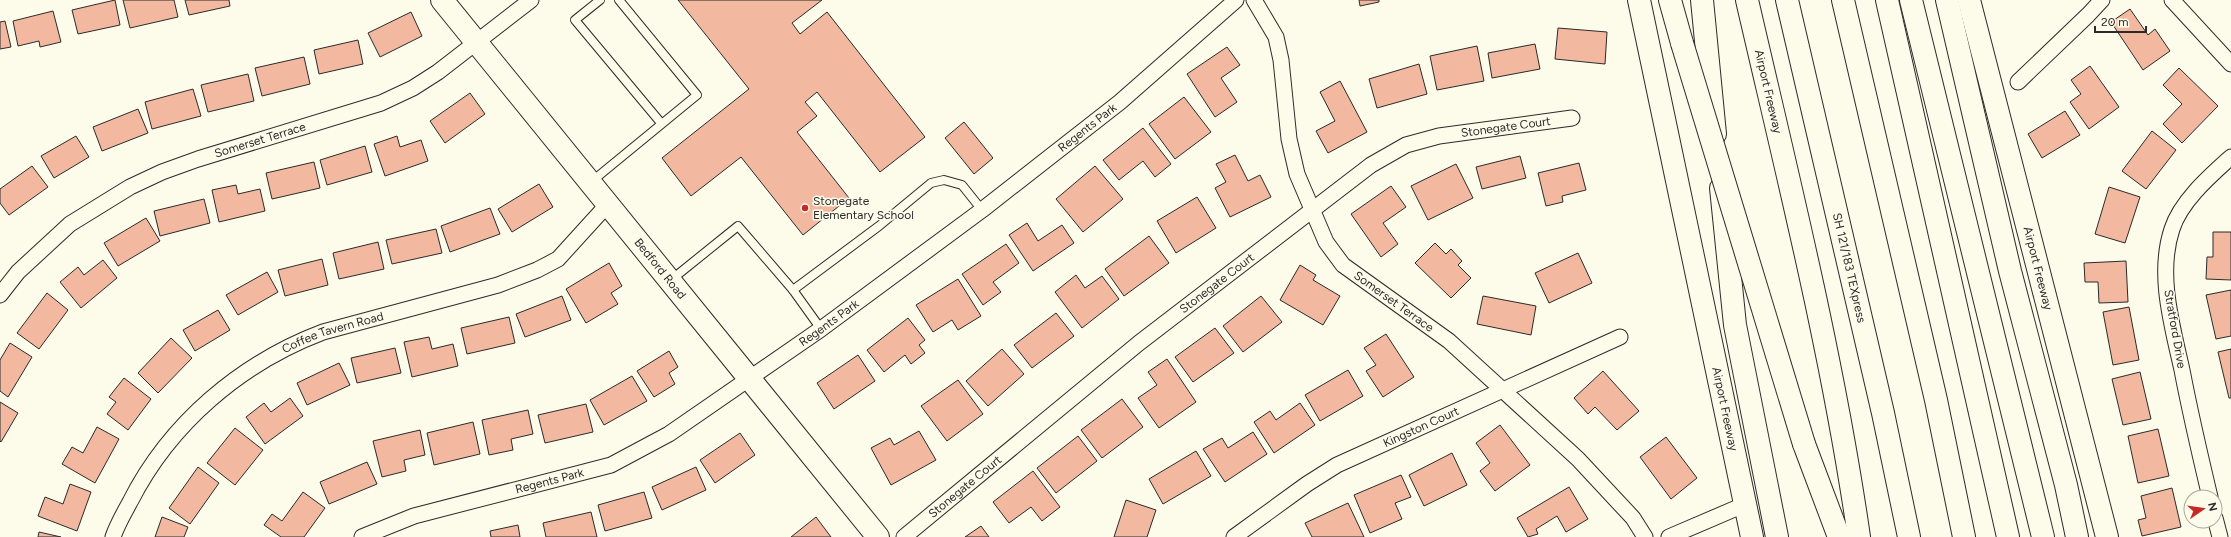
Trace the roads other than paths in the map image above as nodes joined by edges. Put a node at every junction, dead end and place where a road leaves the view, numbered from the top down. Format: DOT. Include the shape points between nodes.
graph roads {
  1 [pos="442,0"];
  2 [pos="531,0"];
  3 [pos="600,0"];
  4 [pos="619,0"];
  5 [pos="1236,0"];
  6 [pos="1254,0"];
  7 [pos="1640,0"];
  8 [pos="1670,0"];
  9 [pos="1702,0"];
  10 [pos="1747,0"];
  11 [pos="1787,0"];
  12 [pos="1843,0"];
  13 [pos="1887,0"];
  14 [pos="1911,0"];
  15 [pos="1947,0"];
  16 [pos="1969,0"];
  17 [pos="2102,0"];
  18 [pos="2172,0"];
  19 [pos="476,41"];
  20 [pos="2231,64"];
  21 [pos="2018,82"];
  22 [pos="1572,118"];
  23 [pos="661,124"];
  24 [pos="2231,157"];
  25 [pos="591,183"];
  26 [pos="608,204"];
  27 [pos="1311,209"];
  28 [pos="982,210"];
  29 [pos="670,281"];
  30 [pos="793,290"];
  31 [pos="0,295"];
  32 [pos="821,329"];
  33 [pos="1620,337"];
  34 [pos="750,379"];
  35 [pos="1503,390"];
  36 [pos="1804,444"];
  37 [pos="2208,489"];
  38 [pos="1746,504"];
  39 [pos="113,537"];
  40 [pos="362,537"];
  41 [pos="878,537"];
  42 [pos="904,537"];
  43 [pos="1234,537"];
  44 [pos="1645,537"];
  45 [pos="1669,537"];
  46 [pos="1752,537"];
  47 [pos="1777,537"];
  48 [pos="1822,537"];
  49 [pos="1839,537"];
  50 [pos="1859,537"];
  51 [pos="1909,537"];
  52 [pos="1964,537"];
  53 [pos="2008,537"];
  54 [pos="2043,537"];
  55 [pos="2078,537"];
  56 [pos="2107,537"];
  1 -- 19 [label="main road, Bedford Road"];
  2 -- 19 [label="street, Somerset Terrace"];
  3 -- 23 [label="lane" via="575,20"];
  4 -- 23 [label="lane" via="697,95"];
  5 -- 28 [label="street, Regents Park" via="1120,102"];
  6 -- 27 [label="street, Somerset Terrace" via="1276,37 1281,60 1289,139 1297,174"];
  7 -- 38 [label="main road, Airport Freeway"];
  8 -- 36 [label="main road, bridge"];
  9 -- 47 [label="main road" via="1735,325"];
  10 -- 50 [label="main road, Airport Freeway" via="1823,329 1847,454"];
  11 -- 51 [label="main road, SH 121/183 TEXpress" via="1883,413"];
  12 -- 52 [label="main road" via="1936,400"];
  13 -- 53 [label="main road"];
  14 -- 54 [label="main road"];
  15 -- 55 [label="main road" via="2010,271"];
  16 -- 56 [label="main road, Airport Freeway"];
  17 -- 21 [label="street"];
  18 -- 20 [label="street"];
  19 -- 25 [label="main road, Bedford Road"];
  19 -- 31 [label="street, Somerset Terrace" via="438,72 413,88 381,103 198,159 130,187 70,224 18,272"];
  22 -- 27 [label="street, Stonegate Court" via="1439,136 1406,145 1371,165"];
  23 -- 25 [label="lane"];
  24 -- 37 [label="street, Stratford Drive" via="2178,214 2167,245 2168,303"];
  25 -- 26 [label="main road, Bedford Road"];
  26 -- 29 [label="main road, Bedford Road"];
  26 -- 39 [label="street, Coffee Tavern Road" via="558,259 537,270 498,285 323,332 296,342 238,376 190,418 166,445 144,474"];
  27 -- 35 [label="street, Somerset Terrace" via="1326,242 1343,266 1429,324"];
  27 -- 42 [label="street, Stonegate Court" via="1139,343"];
  28 -- 30 [label="lane" via="962,185 944,180 931,183 879,226"];
  28 -- 32 [label="street, Regents Park"];
  29 -- 30 [label="lane" via="738,226"];
  29 -- 34 [label="main road, Bedford Road"];
  30 -- 32 [label="lane"];
  32 -- 34 [label="street, Regents Park"];
  33 -- 35 [label="street, Kingston Court"];
  34 -- 40 [label="street, Regents Park" via="669,434 611,465 414,516"];
  34 -- 41 [label="main road, Bedford Road"];
  35 -- 43 [label="street, Kingston Court" via="1337,465"];
  35 -- 44 [label="street, Somerset Terrace" via="1578,459 1633,518"];
  36 -- 48 [label="main road"];
  36 -- 49 [label="main road"];
  38 -- 45 [label="street"];
  38 -- 46 [label="main road, Airport Freeway"];
}
